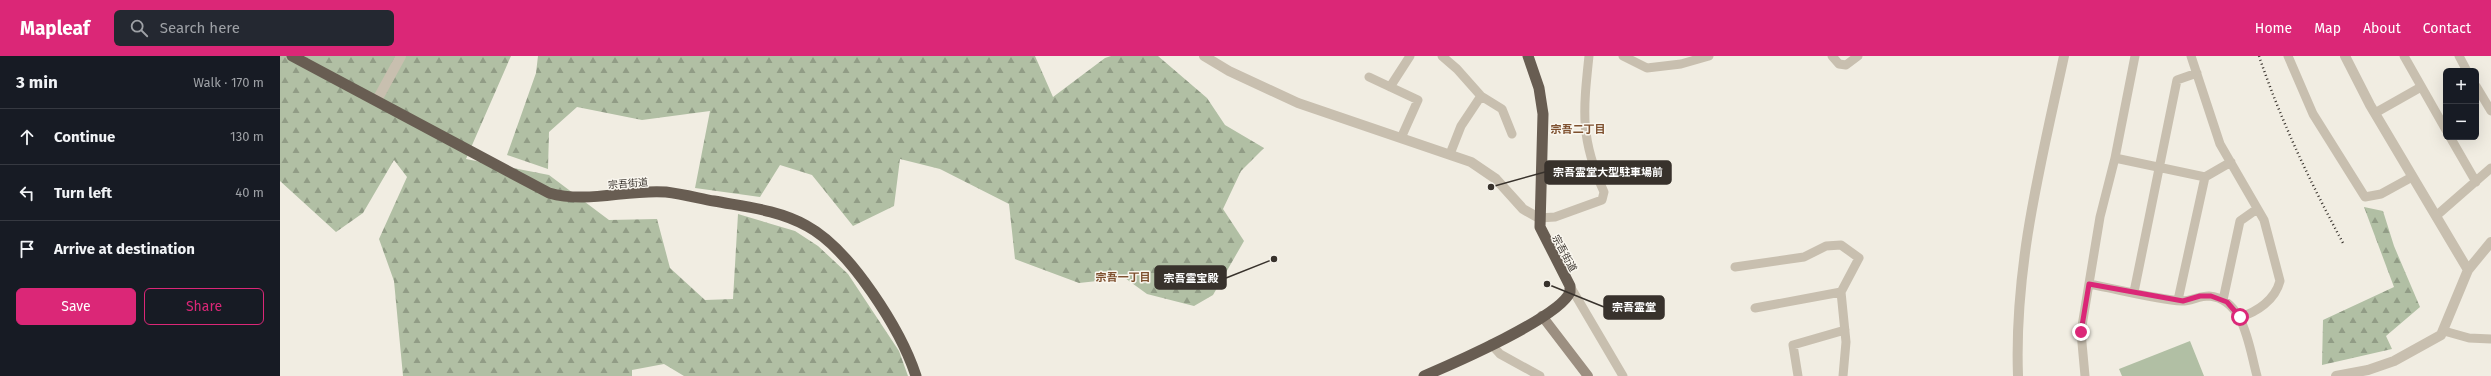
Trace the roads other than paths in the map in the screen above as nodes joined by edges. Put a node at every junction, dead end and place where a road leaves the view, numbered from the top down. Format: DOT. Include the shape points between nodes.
graph roads {
  1 [pos="292,56"];
  2 [pos="400,56"];
  3 [pos="1204,56"];
  4 [pos="1410,56"];
  5 [pos="1442,56"];
  6 [pos="1528,56"];
  7 [pos="1589,56"];
  8 [pos="1623,56"];
  9 [pos="1709,56"];
  10 [pos="1832,56"];
  11 [pos="1858,56"];
  12 [pos="2064,56"];
  13 [pos="2135,56"];
  14 [pos="2191,56"];
  15 [pos="2288,56"];
  16 [pos="2345,56"];
  17 [pos="2404,56"];
  18 [pos="2459,56"];
  19 [pos="2465,68"];
  20 [pos="2197,73"];
  21 [pos="1369,76"];
  22 [pos="1390,87"];
  23 [pos="2421,88"];
  24 [pos="2479,91"];
  25 [pos="1482,96"];
  26 [pos="377,100"];
  27 [pos="2491,112"];
  28 [pos="2375,114"];
  29 [pos="2443,125"];
  30 [pos="1512,134"];
  31 [pos="1401,138"];
  32 [pos="2452,140"];
  33 [pos="1450,154"];
  34 [pos="2114,158"];
  35 [pos="2231,162"];
  36 [pos="2159,167"];
  37 [pos="2491,168"];
  38 [pos="2205,177"];
  39 [pos="2412,177"];
  40 [pos="2476,182"];
  41 [pos="2258,209"];
  42 [pos="2436,216"];
  43 [pos="1539,218"];
  44 [pos="2491,242"];
  45 [pos="1735,267"];
  46 [pos="2468,270"];
  47 [pos="2089,284"];
  48 [pos="1570,286"];
  49 [pos="1840,292"];
  50 [pos="2134,292"];
  51 [pos="2178,300"];
  52 [pos="2223,300"];
  53 [pos="1755,308"];
  54 [pos="1542,316"];
  55 [pos="2240,317"];
  56 [pos="1844,330"];
  57 [pos="2444,331"];
  58 [pos="2491,339"];
  59 [pos="1491,344"];
  60 [pos="916,376"];
  61 [pos="1424,376"];
  62 [pos="1540,376"];
  63 [pos="1588,376"];
  64 [pos="1623,376"];
  65 [pos="1798,376"];
  66 [pos="1843,376"];
  67 [pos="2018,376"];
  68 [pos="2085,376"];
  69 [pos="2258,376"];
  70 [pos="2336,376"];
  1 -- 26 [label="highway, 宗吾街道"];
  2 -- 26 [label="street"];
  3 -- 31 [label="street" via="1235,75 1298,103"];
  4 -- 22 [label="street"];
  5 -- 25 [label="street" via="1457,68"];
  6 -- 43 [label="highway, 宗吾街道" via="1539,88 1543,114"];
  7 -- 43 [label="street" via="1585,137 1590,159 1604,192 1602,200 1555,217"];
  8 -- 9 [label="street" via="1647,68 1681,64"];
  10 -- 11 [label="street" via="1840,64 1846,65"];
  12 -- 67 [label="street" via="2022,263 2017,313"];
  13 -- 34 [label="street"];
  14 -- 20 [label="street"];
  15 -- 39 [label="street" via="2313,114 2365,197 2381,194"];
  16 -- 28 [label="street"];
  17 -- 23 [label="street"];
  18 -- 19 [label="street"];
  20 -- 35 [label="street" via="2220,144"];
  20 -- 36 [label="street" via="2177,80"];
  21 -- 22 [label="street"];
  22 -- 31 [label="street" via="1418,100"];
  23 -- 28 [label="street"];
  23 -- 29 [label="street"];
  24 -- 27 [label="street"];
  25 -- 30 [label="street" via="1502,109"];
  25 -- 33 [label="street" via="1461,126"];
  26 -- 60 [label="highway, 宗吾街道" via="549,193 577,198 666,192 773,212 800,222 823,236 840,253 874,297 898,334"];
  28 -- 39 [label="street"];
  31 -- 33 [label="street"];
  32 -- 40 [label="street"];
  33 -- 43 [label="street" via="1471,162 1496,179 1523,209"];
  34 -- 36 [label="street"];
  34 -- 47 [label="street" via="2100,217"];
  35 -- 38 [label="street"];
  35 -- 41 [label="street"];
  36 -- 38 [label="street"];
  36 -- 50 [label="street"];
  37 -- 40 [label="street"];
  38 -- 51 [label="street"];
  39 -- 42 [label="street"];
  40 -- 42 [label="street"];
  41 -- 52 [label="street" via="2240,221"];
  41 -- 55 [label="street" via="2264,220 2280,281 2278,289 2257,312"];
  42 -- 46 [label="street"];
  43 -- 48 [label="highway, 宗吾街道" via="1542,235"];
  44 -- 46 [label="street"];
  45 -- 49 [label="street" via="1804,257 1826,246 1841,245 1859,258"];
  46 -- 57 [label="street"];
  47 -- 50 [label="street"];
  47 -- 68 [label="street" via="2080,343"];
  48 -- 54 [label="highway, 宗吾街道" via="1568,298"];
  48 -- 64 [label="street"];
  49 -- 53 [label="street"];
  49 -- 56 [label="street"];
  50 -- 51 [label="street"];
  51 -- 52 [label="street" via="2205,296"];
  52 -- 55 [label="street"];
  54 -- 59 [label="highway, 宗吾街道"];
  54 -- 63 [label="main road"];
  55 -- 69 [label="street"];
  56 -- 65 [label="street" via="1793,345"];
  56 -- 66 [label="street" via="1846,342"];
  57 -- 58 [label="street" via="2469,338"];
  57 -- 70 [label="street" via="2421,348 2394,361 2368,370"];
  59 -- 61 [label="highway, 宗吾街道"];
  59 -- 62 [label="street" via="1500,354"];
}
